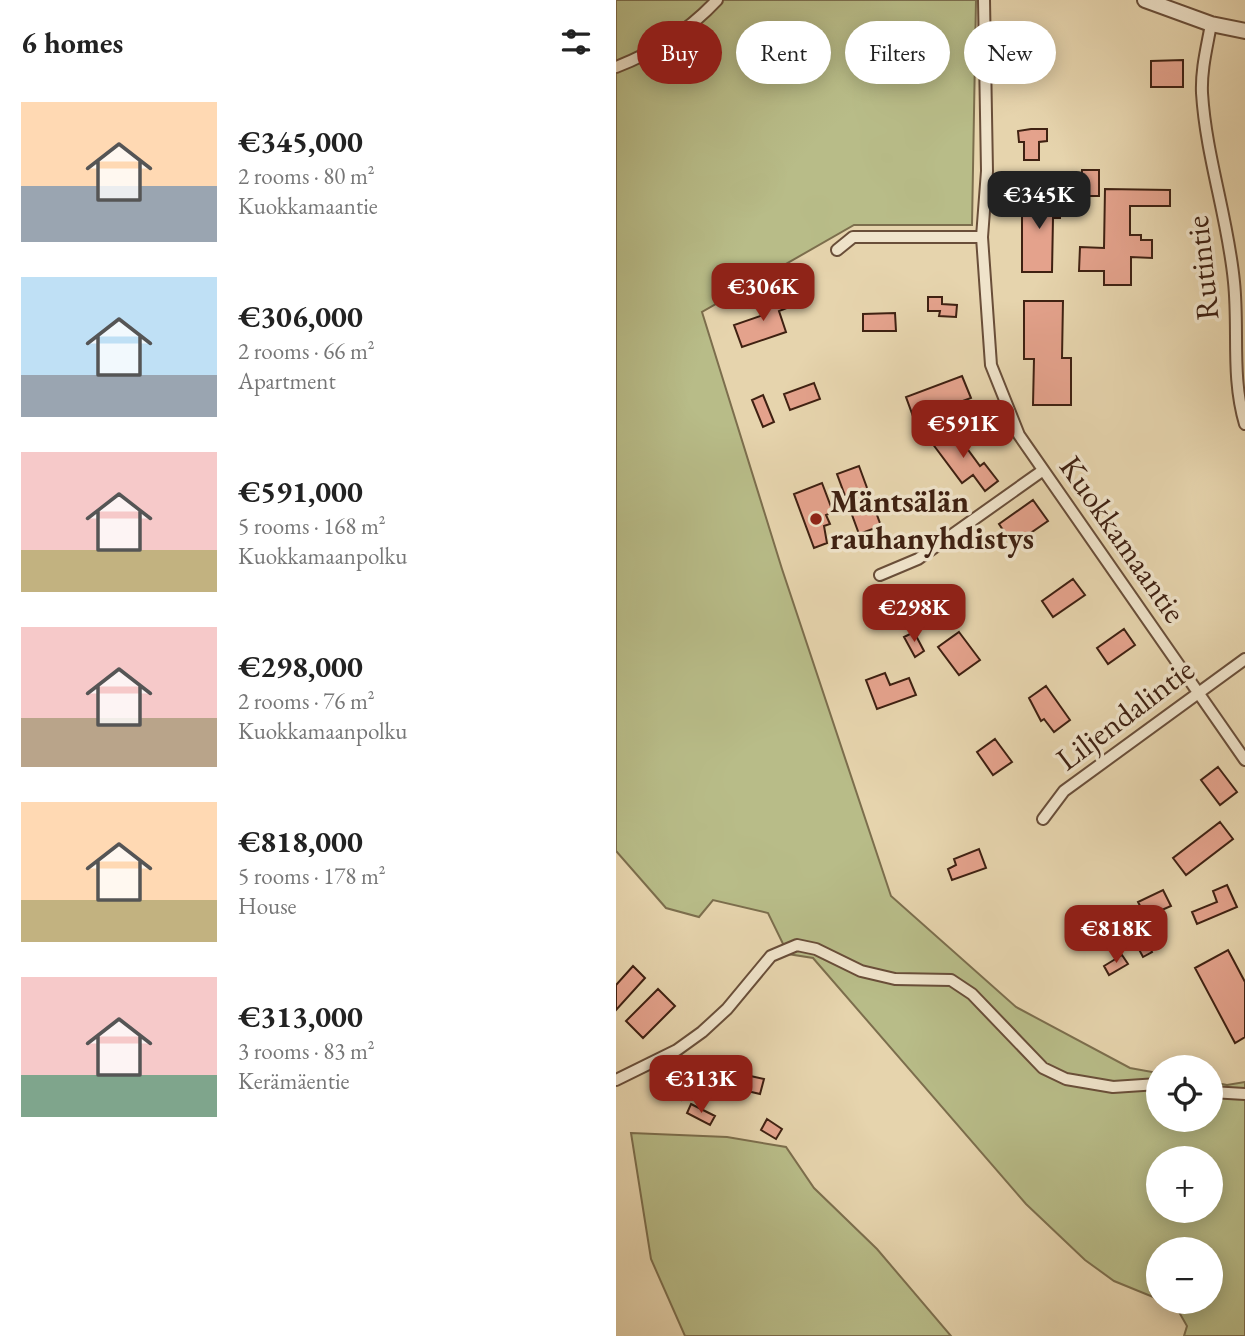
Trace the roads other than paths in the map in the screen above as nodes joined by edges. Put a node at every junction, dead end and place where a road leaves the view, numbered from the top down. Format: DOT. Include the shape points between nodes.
graph roads {
  1 [pos="717,0"];
  2 [pos="984,0"];
  3 [pos="1144,0"];
  4 [pos="1211,24"];
  5 [pos="1245,31"];
  6 [pos="616,67"];
  7 [pos="982,237"];
  8 [pos="837,250"];
  9 [pos="1245,424"];
  10 [pos="1042,471"];
  11 [pos="880,575"];
  12 [pos="1245,659"];
  13 [pos="1199,691"];
  14 [pos="1245,760"];
  15 [pos="1043,819"];
  16 [pos="616,1080"];
  17 [pos="1146,1085"];
  18 [pos="1223,1093"];
  19 [pos="1245,1094"];
  1 -- 6 [label="street" via="695,24"];
  2 -- 7 [label="street, Kuokkamaantie" via="987,171"];
  3 -- 4 [label="street"];
  4 -- 5 [label="street"];
  4 -- 9 [label="street, Rutintie" via="1202,93 1235,284 1238,401"];
  7 -- 8 [label="street" via="853,237"];
  7 -- 10 [label="street, Kuokkamaantie" via="991,365 1019,435"];
  10 -- 11 [label="street" via="918,559"];
  10 -- 13 [label="street, Kuokkamaantie"];
  12 -- 13 [label="street, Liljendalintie"];
  13 -- 14 [label="street, Kuokkamaantie"];
  13 -- 15 [label="street, Liljendalintie" via="1064,791"];
  16 -- 17 [label="street" via="677,1050 702,1032 771,956 797,945 872,974 951,980 972,994 1043,1068 1066,1079 1113,1087"];
  18 -- 19 [label="street"];
}
